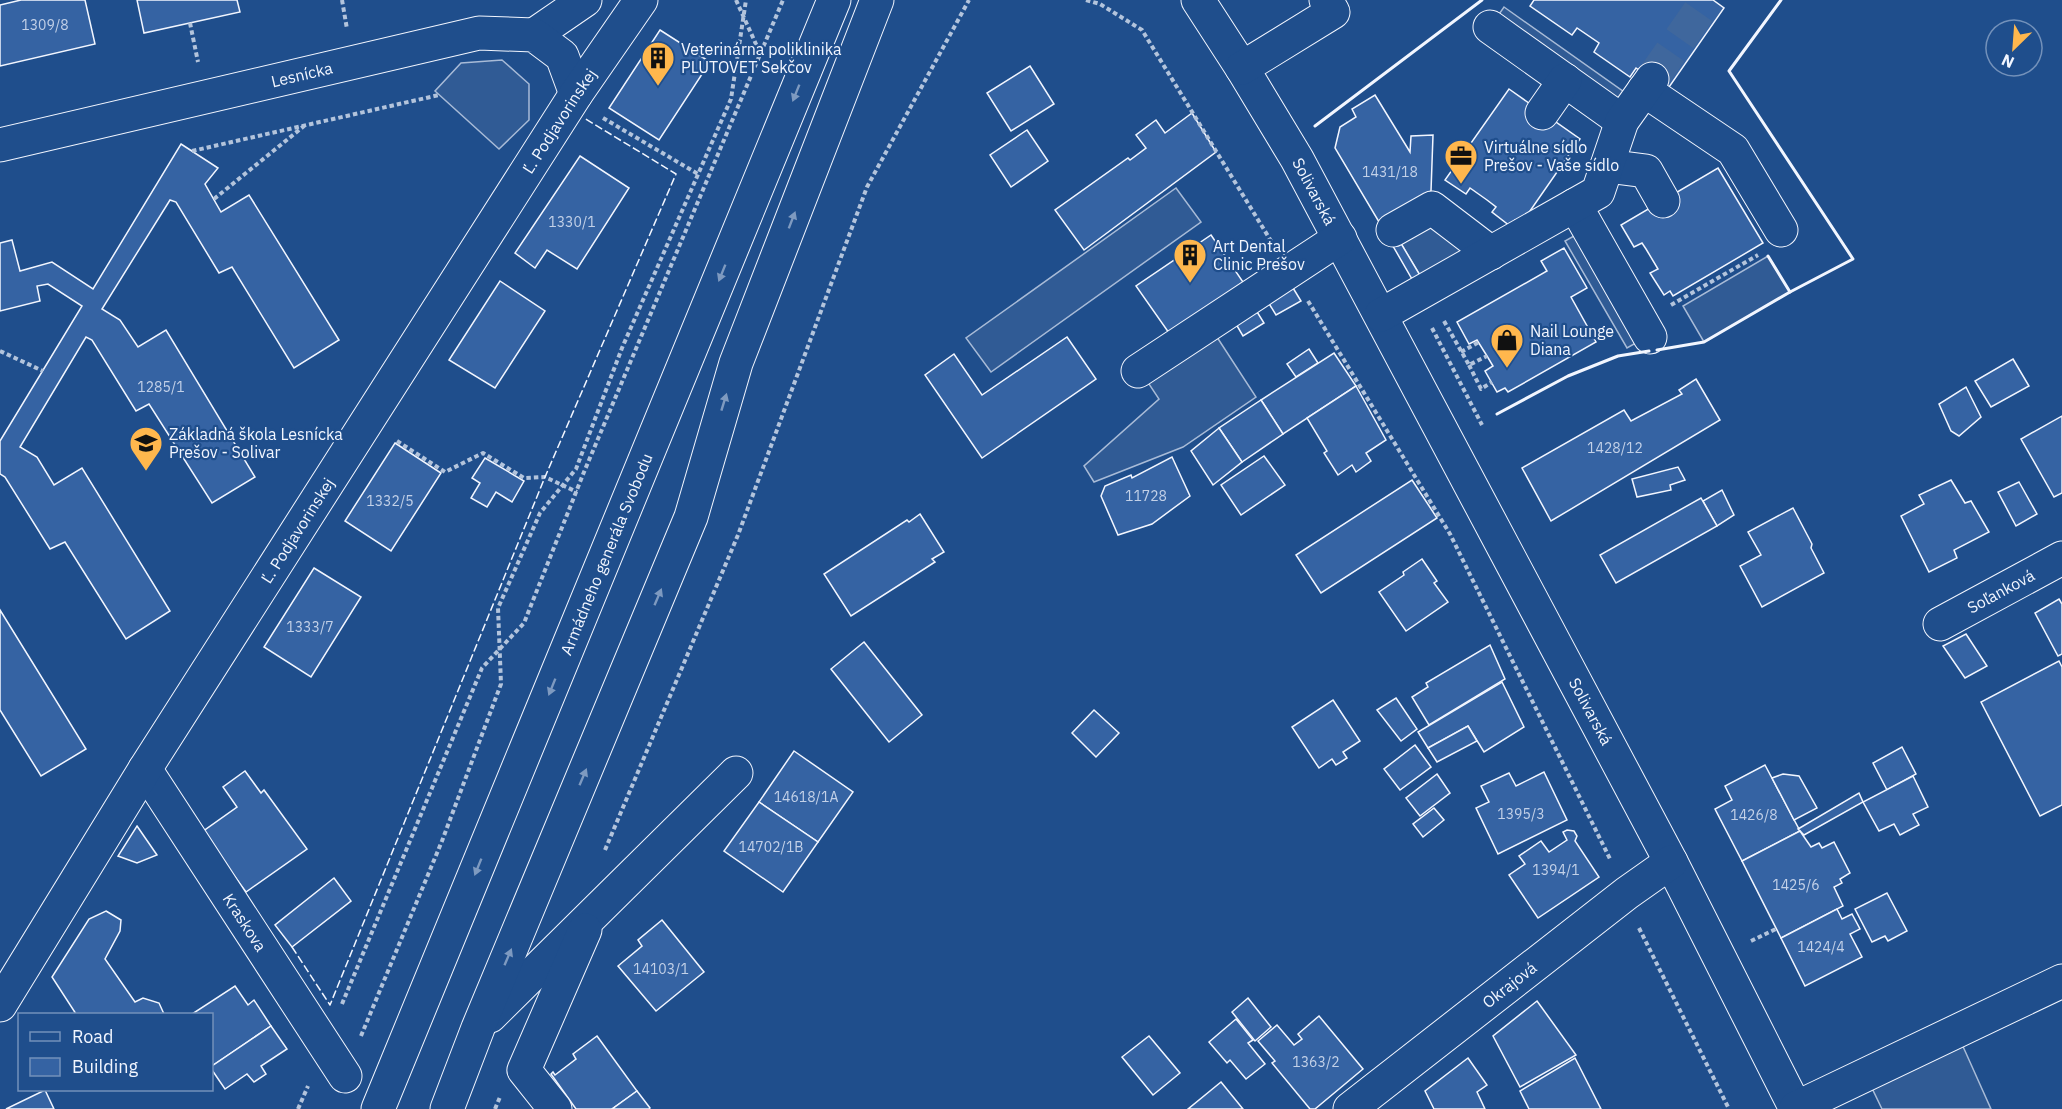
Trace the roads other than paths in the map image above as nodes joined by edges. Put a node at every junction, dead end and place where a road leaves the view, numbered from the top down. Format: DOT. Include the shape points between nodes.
graph roads {
  1 [pos="585,0"];
  2 [pos="641,0"];
  3 [pos="834,0"];
  4 [pos="1198,0"];
  5 [pos="1326,0"];
  6 [pos="879,7"];
  7 [pos="1490,27"];
  8 [pos="534,36"];
  9 [pos="1242,68"];
  10 [pos="1565,80"];
  11 [pos="576,94"];
  12 [pos="1542,113"];
  13 [pos="1622,120"];
  14 [pos="0,145"];
  15 [pos="1607,166"];
  16 [pos="1663,201"];
  17 [pos="1575,205"];
  18 [pos="1393,230"];
  19 [pos="1340,238"];
  20 [pos="1773,241"];
  21 [pos="1491,253"];
  22 [pos="1381,315"];
  23 [pos="1658,323"];
  24 [pos="1138,371"];
  25 [pos="2062,558"];
  26 [pos="1940,624"];
  27 [pos="145,770"];
  28 [pos="736,773"];
  29 [pos="1671,862"];
  30 [pos="592,914"];
  31 [pos="2062,981"];
  32 [pos="0,1005"];
  33 [pos="478,1028"];
  34 [pos="345,1076"];
  35 [pos="378,1109"];
  36 [pos="447,1109"];
  37 [pos="555,1109"];
  38 [pos="1350,1109"];
  39 [pos="1796,1109"];
  1 -- 8 [label="street"];
  2 -- 11 [label="street, Ľ. Podjavorinskej"];
  3 -- 35 [label="street, Armádneho generála Svobodu, one-way"];
  4 -- 9 [label="street, Solivarská"];
  5 -- 9 [label="street" via="1333,12"];
  33 -- 6 [label="street, one-way" via="691,517 736,363"];
  7 -- 10 [label="street"];
  8 -- 11 [label="street" via="562,56"];
  8 -- 14 [label="street, Lesnícka" via="479,33"];
  9 -- 19 [label="street, Solivarská"];
  10 -- 12 [label="street"];
  10 -- 13 [label="street"];
  11 -- 27 [label="street, Ľ. Podjavorinskej"];
  13 -- 15 [label="street"];
  13 -- 20 [label="street" via="1648,84 1733,150"];
  15 -- 16 [label="street" via="1646,171"];
  15 -- 17 [label="street" via="1598,192"];
  17 -- 21 [label="street"];
  17 -- 23 [label="street"];
  18 -- 21 [label="street" via="1432,208"];
  19 -- 22 [label="street, Solivarská"];
  19 -- 24 [label="street"];
  21 -- 22 [label="street"];
  22 -- 29 [label="street, Solivarská"];
  25 -- 26 [label="street, Soľanková"];
  27 -- 32 [label="street, Ľ. Podjavorinskej"];
  27 -- 34 [label="street, Kraskova"];
  28 -- 30 [label="street"];
  29 -- 38 [label="street, Okrajová"];
  29 -- 39 [label="street, Solivarská"];
  30 -- 33 [label="street"];
  30 -- 37 [label="street" via="524,1070"];
  31 -- 39 [label="street"];
  33 -- 36 [label="street"];
}
